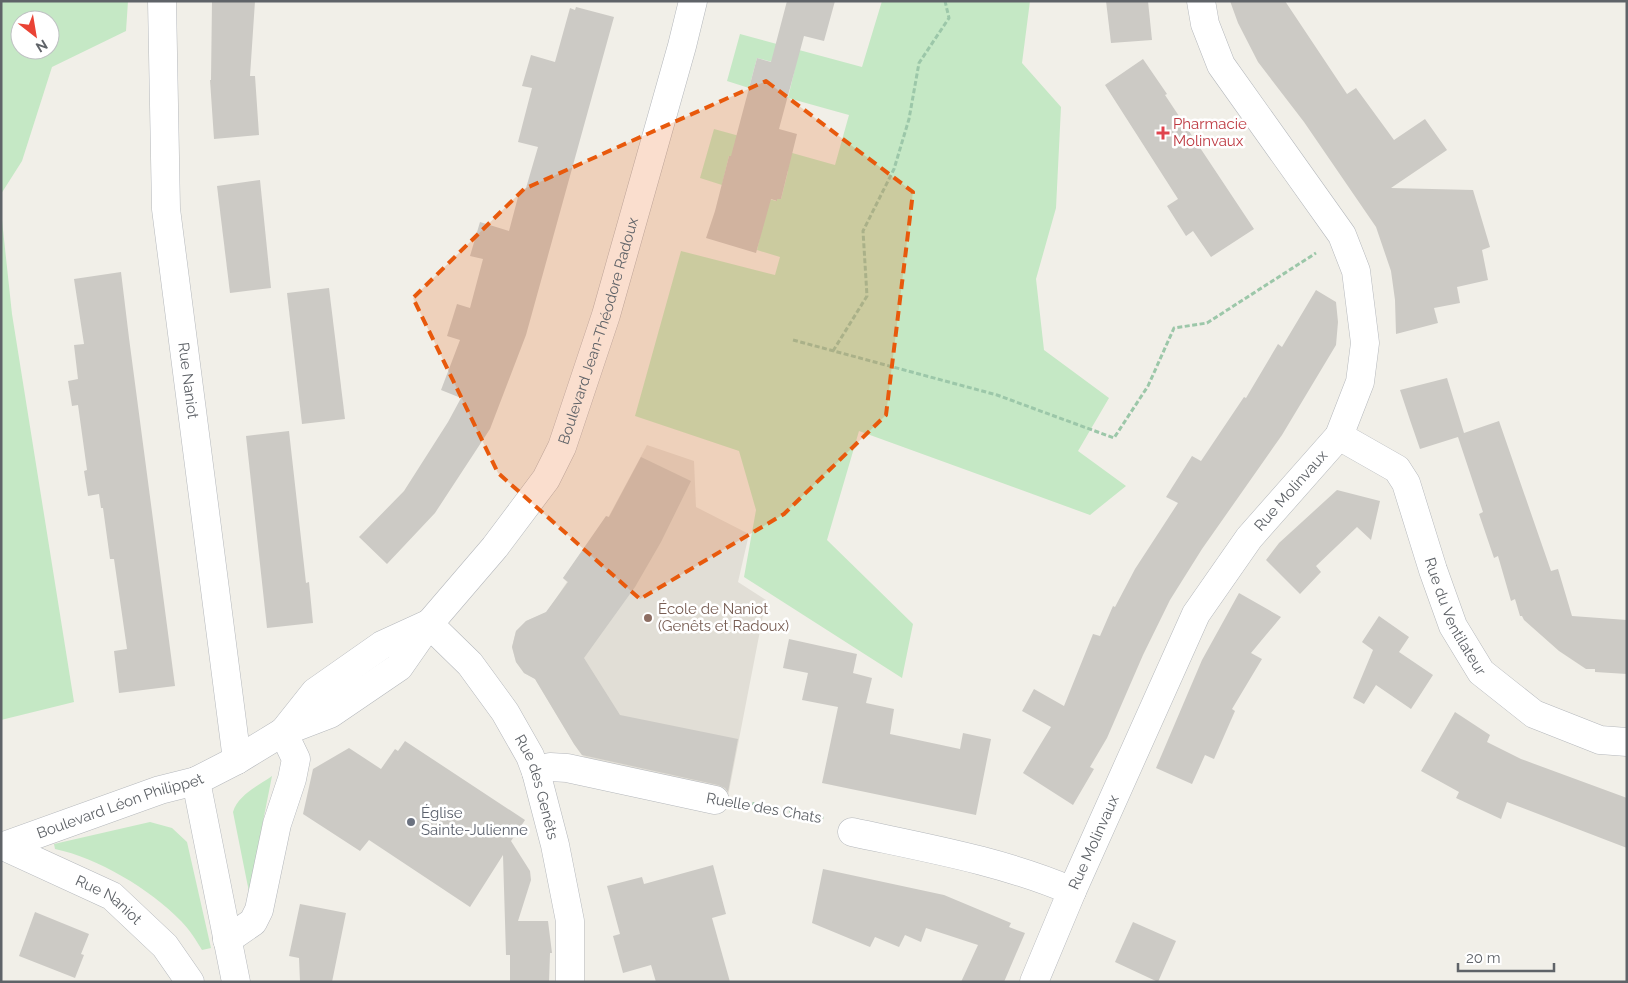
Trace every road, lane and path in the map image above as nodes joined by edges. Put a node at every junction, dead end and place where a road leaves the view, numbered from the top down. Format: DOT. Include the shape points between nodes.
graph roads {
  1 [pos="162,1"];
  2 [pos="693,1"];
  3 [pos="945,1"];
  4 [pos="1201,1"];
  5 [pos="1342,235"];
  6 [pos="793,340"];
  7 [pos="833,351"];
  8 [pos="1339,436"];
  9 [pos="429,624"];
  10 [pos="283,732"];
  11 [pos="1627,742"];
  12 [pos="237,760"];
  13 [pos="536,772"];
  14 [pos="196,781"];
  15 [pos="715,800"];
  16 [pos="852,832"];
  17 [pos="2,846"];
  18 [pos="1072,891"];
  19 [pos="227,940"];
  20 [pos="190,982"];
  21 [pos="236,982"];
  22 [pos="570,982"];
  23 [pos="1034,982"];
  1 -- 12 [label="street, Rue Naniot" via="166,209"];
  2 -- 9 [label="street, Boulevard Jean-Théodore Radoux" via="606,315 562,446 546,479 496,547"];
  3 -- 7 [label="path" via="949,18 918,63 909,119 894,170 863,231 867,296"];
  4 -- 5 [label="street, Rue Molinvaux" via="1205,24 1221,65"];
  5 -- 7 [label="path" via="1207,323 1174,328 1148,386 1114,438 997,395"];
  5 -- 8 [label="street, Rue Molinvaux" via="1356,272 1366,343 1360,382"];
  6 -- 7 [label="path"];
  8 -- 11 [label="street, Rue du Ventilateur" via="1397,469 1406,483 1453,626 1481,672 1534,714 1600,740"];
  8 -- 18 [label="street, Rue Molinvaux" via="1249,538 1196,614"];
  9 -- 10 [label="street, Boulevard Jean-Théodore Radoux" via="399,667 330,714"];
  9 -- 13 [label="street, Rue des Genêts" via="470,664 486,685 518,734"];
  10 -- 12 [label="street, Boulevard Jean-Théodore Radoux"];
  10 -- 19 [label="street" via="296,759 277,824 259,910 253,922"];
  12 -- 14 [label="street, Boulevard Léon Philippet"];
  13 -- 15 [label="street, Ruelle des Chats" via="550,767 567,768"];
  13 -- 22 [label="street, Rue des Genêts" via="570,921"];
  14 -- 17 [label="street, Boulevard Léon Philippet" via="160,790"];
  14 -- 19 [label="street"];
  15 -- 16 [label="path, Ruelle des Chats" via="723,798 846,822"];
  16 -- 18 [label="street" via="984,862 1042,878"];
  17 -- 20 [label="street, Rue Naniot" via="112,896 165,946"];
  18 -- 23 [label="street, Rue Molinvaux"];
  19 -- 21 [label="street"];
}
